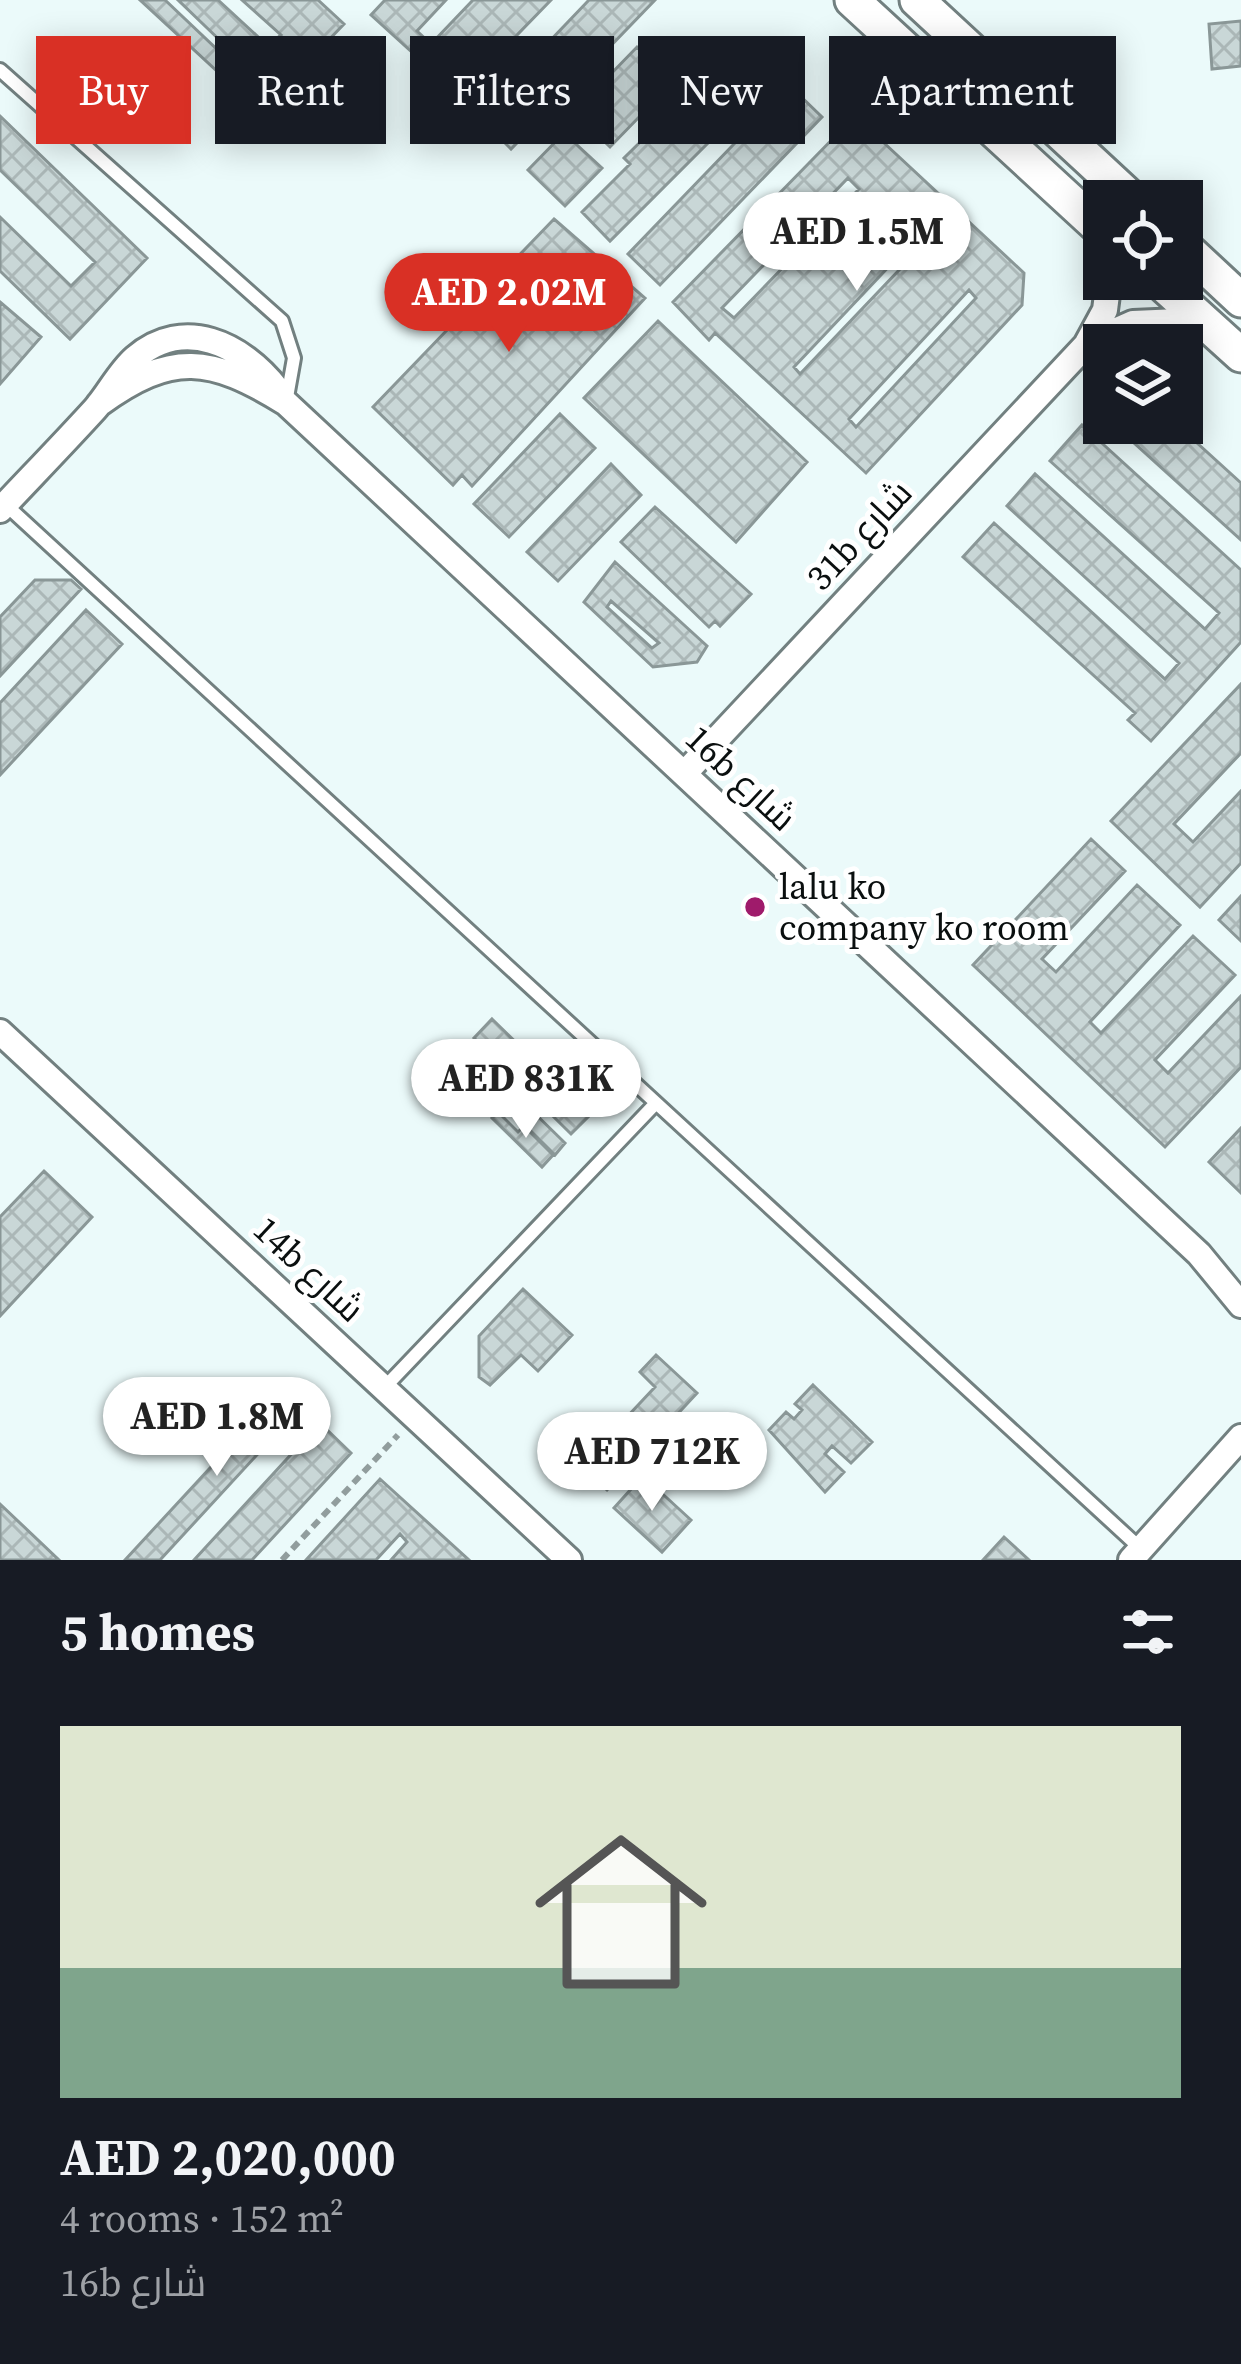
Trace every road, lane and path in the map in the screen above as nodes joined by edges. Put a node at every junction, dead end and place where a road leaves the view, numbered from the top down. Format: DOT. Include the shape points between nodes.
graph roads {
  1 [pos="852,0"];
  2 [pos="917,0"];
  3 [pos="0,70"];
  4 [pos="1111,180"];
  5 [pos="1083,213"];
  6 [pos="1203,265"];
  7 [pos="1180,300"];
  8 [pos="1241,300"];
  9 [pos="1202,320"];
  10 [pos="1131,324"];
  11 [pos="1083,348"];
  12 [pos="1241,355"];
  13 [pos="286,403"];
  14 [pos="3,507"];
  15 [pos="684,774"];
  16 [pos="0,1032"];
  17 [pos="656,1103"];
  18 [pos="1199,1254"];
  19 [pos="1241,1282"];
  20 [pos="1241,1305"];
  21 [pos="384,1388"];
  22 [pos="415,1417"];
  23 [pos="1238,1444"];
  24 [pos="1136,1554"];
  25 [pos="282,1560"];
  26 [pos="568,1560"];
  1 -- 5 [label="street"];
  2 -- 4 [label="street"];
  3 -- 13 [label="lane" via="282,321 294,358"];
  6 -- 8 [label="street"];
  7 -- 9 [label="street"];
  9 -- 10 [label="street, 31b شارع"];
  9 -- 12 [label="street"];
  11 -- 15 [label="street, 31b شارع"];
  13 -- 14 [label="street, 16b شارع" via="227,371 184,364 137,376 99,404"];
  13 -- 15 [label="street, 16b شارع"];
  14 -- 17 [label="lane"];
  15 -- 18 [label="street, 16b شارع"];
  16 -- 21 [label="street, 14b شارع"];
  17 -- 21 [label="lane"];
  17 -- 24 [label="lane"];
  18 -- 19 [label="street, 16b شارع"];
  18 -- 20 [label="street, 16b شارع"];
  21 -- 22 [label="street, 14b شارع"];
  22 -- 25 [label="path"];
  22 -- 26 [label="street, 14b شارع"];
  23 -- 24 [label="street"];
}
